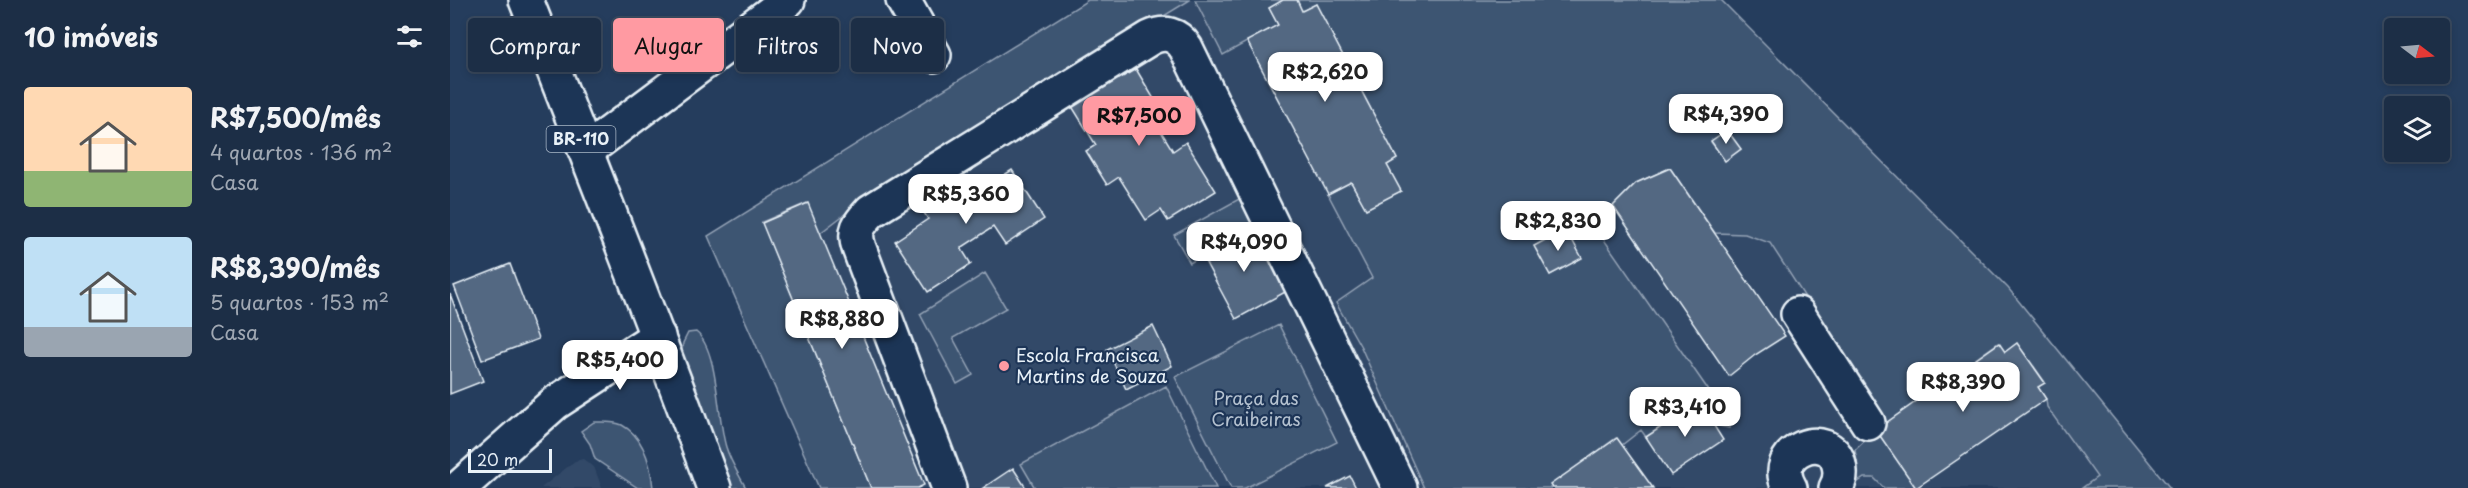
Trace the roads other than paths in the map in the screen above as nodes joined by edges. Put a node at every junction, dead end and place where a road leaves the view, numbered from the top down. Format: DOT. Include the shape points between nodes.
graph roads {
  1 [pos="526,0"];
  2 [pos="788,0"];
  3 [pos="903,0"];
  4 [pos="913,18"];
  5 [pos="585,151"];
  6 [pos="1798,314"];
  7 [pos="658,336"];
  8 [pos="1812,445"];
  9 [pos="459,488"];
  10 [pos="714,488"];
  11 [pos="949,488"];
  12 [pos="1400,488"];
  13 [pos="1768,488"];
  14 [pos="1776,488"];
  15 [pos="1790,488"];
  16 [pos="1836,488"];
  1 -- 5 [label="street, BR-110"];
  2 -- 5 [label="street"];
  3 -- 4 [label="street"];
  5 -- 7 [label="street, BR-110"];
  6 -- 8 [label="street" via="1865,418"];
  7 -- 9 [label="street" via="555,403"];
  7 -- 10 [label="street, BR-110"];
  8 -- 15 [label="street" via="1792,454 1787,463 1785,474"];
  8 -- 16 [label="street" via="1832,452 1839,461 1841,472"];
  11 -- 12 [label="street" via="859,248 859,223 872,211 1158,34 1176,36 1186,48"];
  13 -- 14 [label="street"];
}
